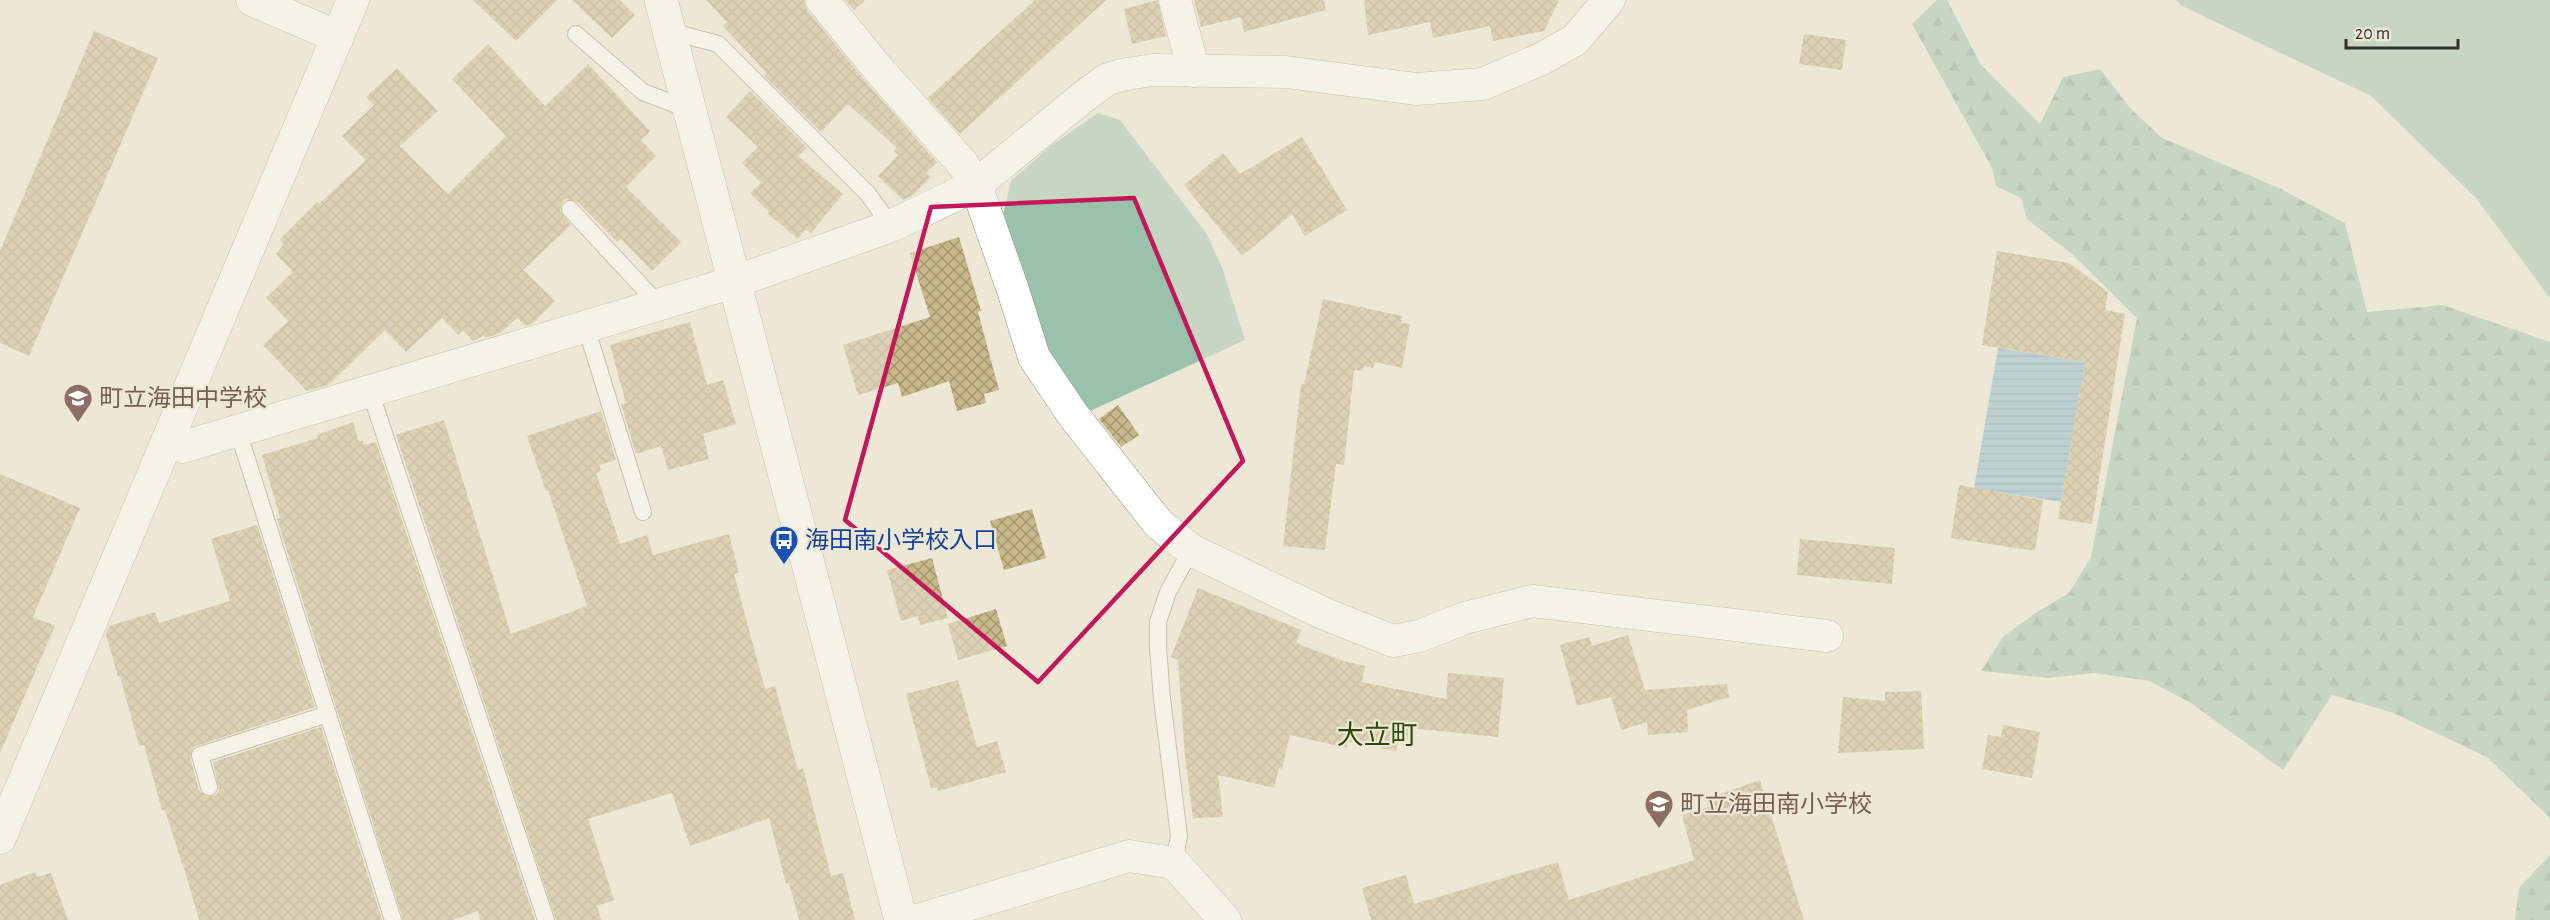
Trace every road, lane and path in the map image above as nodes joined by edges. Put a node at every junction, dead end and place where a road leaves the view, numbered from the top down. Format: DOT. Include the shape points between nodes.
graph roads {
  1 [pos="252,0"];
  2 [pos="353,0"];
  3 [pos="822,0"];
  4 [pos="1175,0"];
  5 [pos="1609,0"];
  6 [pos="665,15"];
  7 [pos="576,34"];
  8 [pos="338,37"];
  9 [pos="1194,71"];
  10 [pos="690,110"];
  11 [pos="976,185"];
  12 [pos="570,209"];
  13 [pos="891,226"];
  14 [pos="734,282"];
  15 [pos="659,305"];
  16 [pos="586,327"];
  17 [pos="370,391"];
  18 [pos="238,430"];
  19 [pos="168,442"];
  20 [pos="643,512"];
  21 [pos="1191,550"];
  22 [pos="1827,636"];
  23 [pos="328,714"];
  24 [pos="209,787"];
  25 [pos="0,838"];
  26 [pos="1174,863"];
  27 [pos="393,920"];
  28 [pos="546,920"];
  29 [pos="901,920"];
  30 [pos="918,920"];
  31 [pos="1225,920"];
  1 -- 8 [label="street"];
  2 -- 8 [label="street"];
  3 -- 11 [label="street" via="962,163"];
  4 -- 9 [label="street"];
  5 -- 9 [label="street" via="1575,40 1483,84 1416,89 1286,72"];
  6 -- 10 [label="street"];
  6 -- 13 [label="lane" via="718,44 868,194"];
  7 -- 10 [label="lane" via="643,92"];
  8 -- 19 [label="street"];
  9 -- 11 [label="street" via="1153,70 1106,80"];
  10 -- 14 [label="street"];
  11 -- 13 [label="street"];
  11 -- 21 [label="street" via="1034,357 1072,415 1158,524"];
  12 -- 15 [label="lane"];
  13 -- 14 [label="street"];
  14 -- 15 [label="street"];
  14 -- 29 [label="street"];
  15 -- 16 [label="street"];
  16 -- 17 [label="street"];
  16 -- 20 [label="lane"];
  17 -- 18 [label="street"];
  17 -- 28 [label="lane"];
  18 -- 19 [label="street" via="183,447"];
  18 -- 23 [label="lane"];
  19 -- 25 [label="street"];
  21 -- 22 [label="street" via="1325,614 1393,640 1419,636 1465,618 1532,601"];
  21 -- 26 [label="lane" via="1168,592 1158,622 1162,699 1179,836"];
  23 -- 24 [label="lane" via="200,755"];
  23 -- 27 [label="lane"];
  26 -- 30 [label="street" via="1129,856"];
  26 -- 31 [label="street"];
}
